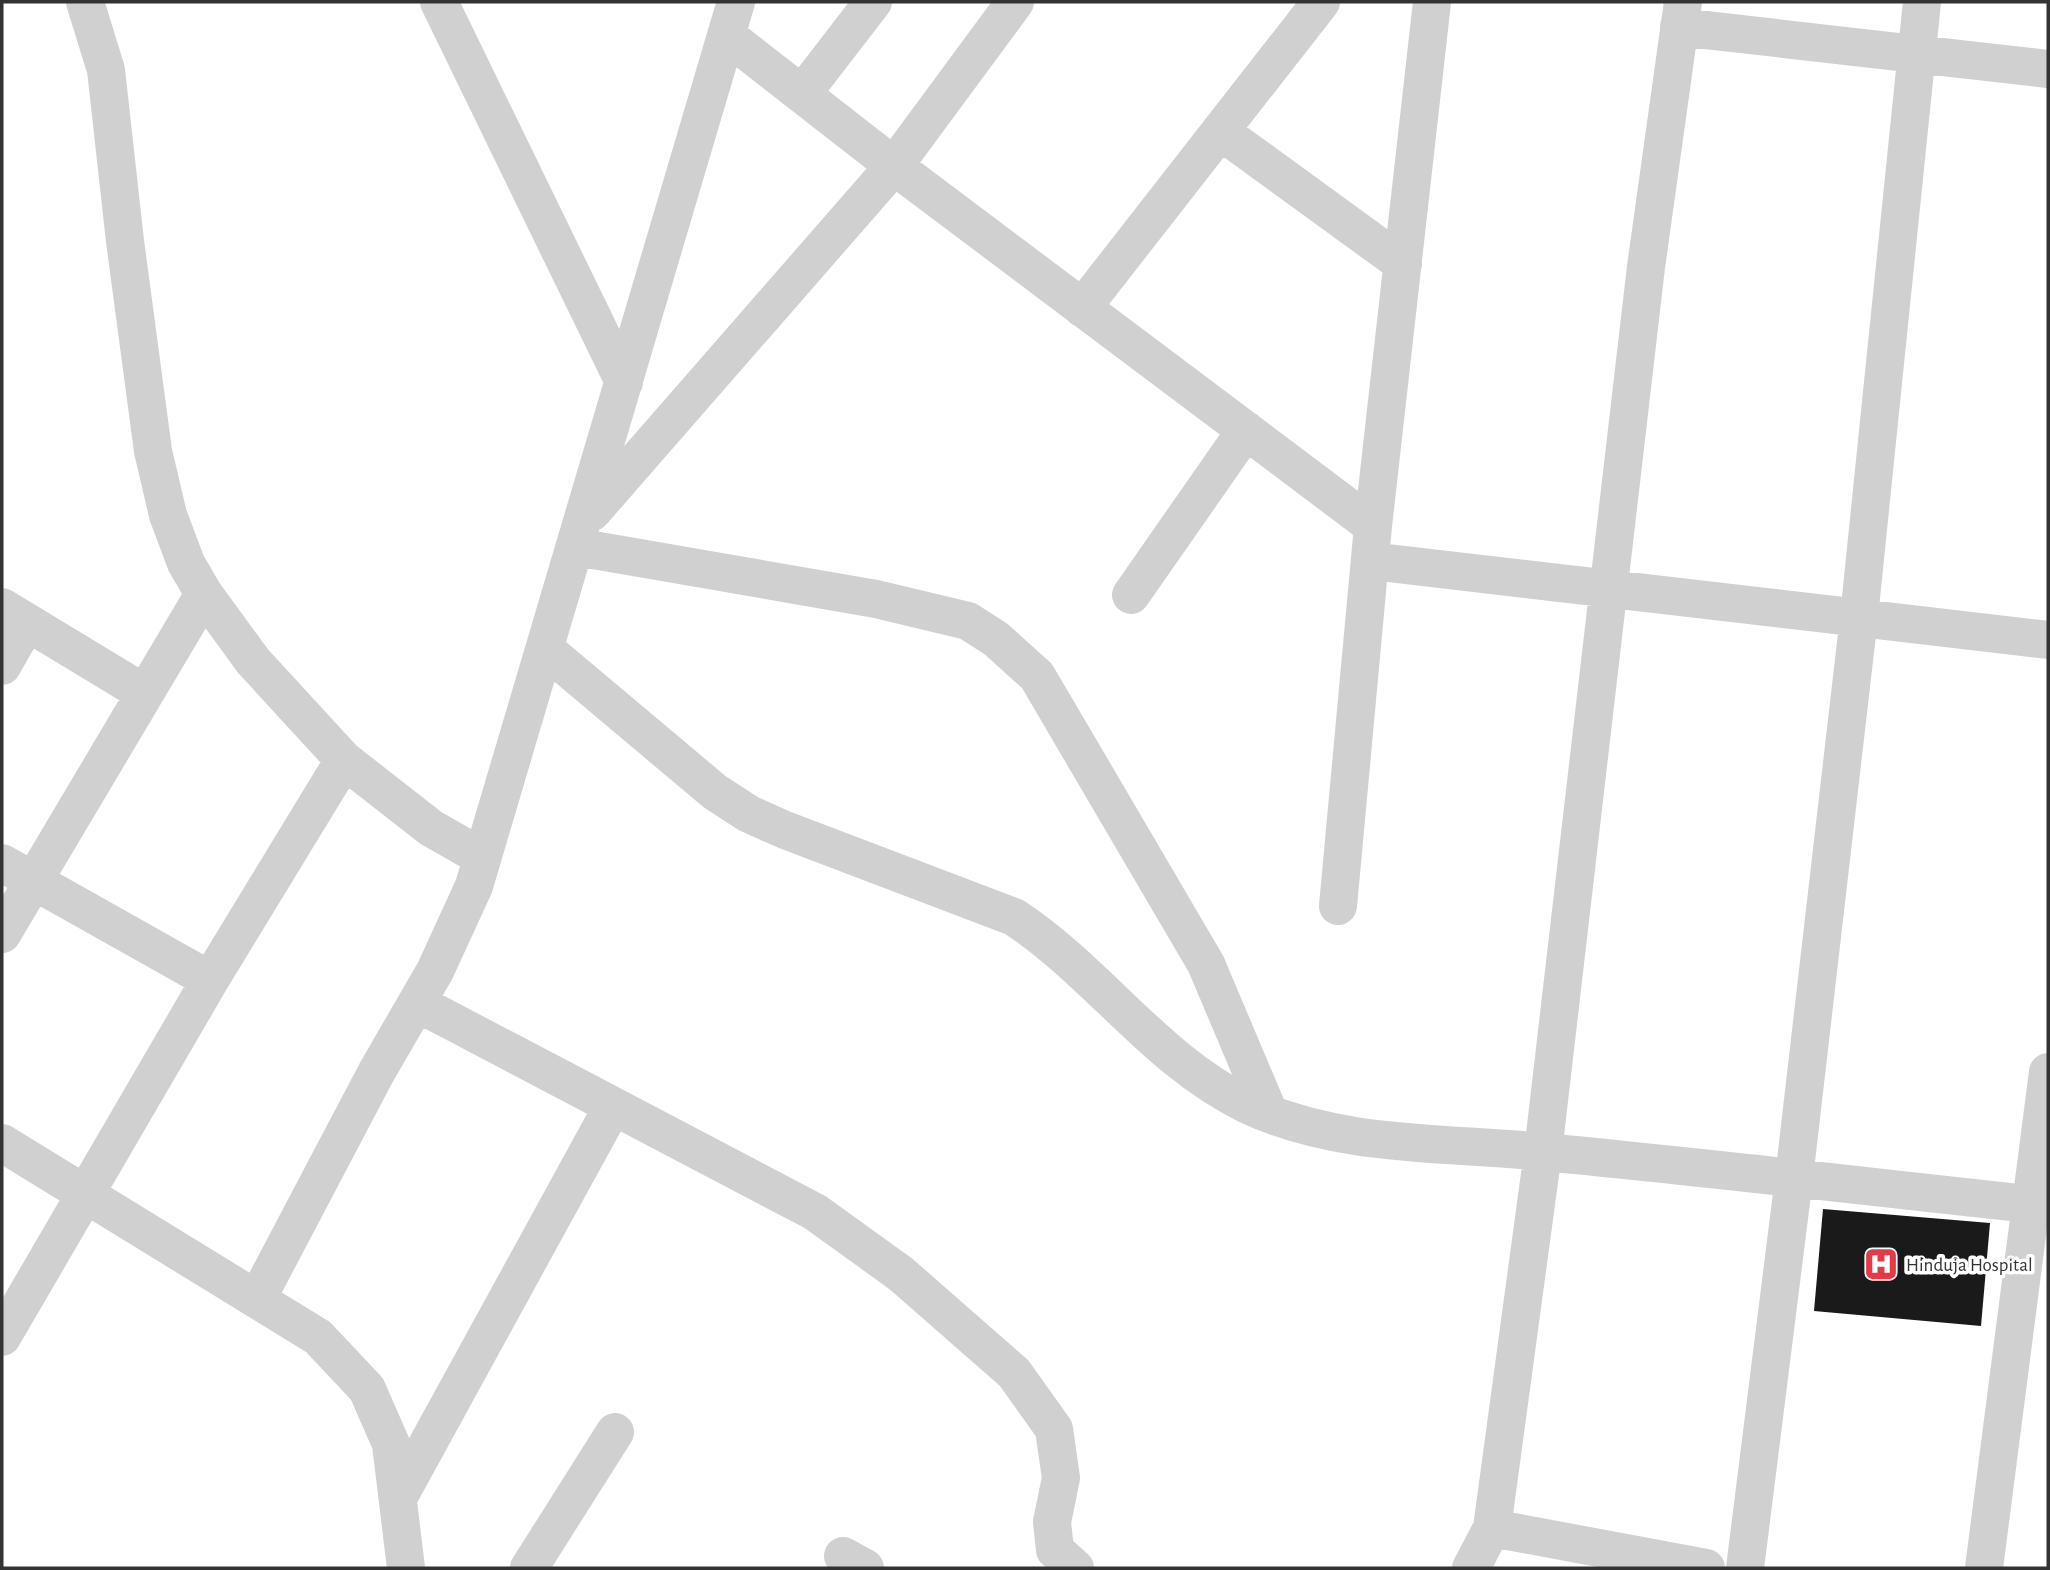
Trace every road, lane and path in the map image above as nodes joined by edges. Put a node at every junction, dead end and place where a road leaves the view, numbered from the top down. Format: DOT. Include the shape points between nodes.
graph roads {
  1 [pos="85,2"];
  2 [pos="439,2"];
  3 [pos="873,2"];
  4 [pos="1015,2"];
  5 [pos="1321,2"];
  6 [pos="1432,2"];
  7 [pos="1922,2"];
  8 [pos="1681,15"];
  9 [pos="731,18"];
  10 [pos="1917,55"];
  11 [pos="2048,69"];
  12 [pos="802,94"];
  13 [pos="1220,131"];
  14 [pos="894,166"];
  15 [pos="1403,264"];
  16 [pos="1082,308"];
  17 [pos="624,382"];
  18 [pos="1245,430"];
  19 [pos="580,534"];
  20 [pos="1372,543"];
  21 [pos="1609,589"];
  22 [pos="204,594"];
  23 [pos="1131,595"];
  24 [pos="14,614"];
  25 [pos="1859,617"];
  26 [pos="2048,640"];
  27 [pos="545,649"];
  28 [pos="2,666"];
  29 [pos="144,693"];
  30 [pos="344,760"];
  31 [pos="482,858"];
  32 [pos="17,872"];
  33 [pos="1338,906"];
  34 [pos="2,933"];
  35 [pos="211,980"];
  36 [pos="417,1003"];
  37 [pos="2048,1072"];
  38 [pos="613,1106"];
  39 [pos="1269,1113"];
  40 [pos="2,1143"];
  41 [pos="1543,1152"];
  42 [pos="1794,1178"];
  43 [pos="86,1193"];
  44 [pos="2040,1205"];
  45 [pos="257,1299"];
  46 [pos="2,1337"];
  47 [pos="615,1432"];
  48 [pos="398,1498"];
  49 [pos="1492,1528"];
  50 [pos="1055,1558"];
  51 [pos="406,1568"];
  52 [pos="529,1568"];
  53 [pos="1471,1568"];
  54 [pos="1706,1568"];
  55 [pos="1745,1568"];
  56 [pos="1984,1568"];
  1 -- 22 [label="street" via="106,70 153,450 168,515 186,563"];
  2 -- 17 [label="street"];
  3 -- 12 [label="street"];
  4 -- 14 [label="street"];
  5 -- 13 [label="street"];
  6 -- 15 [label="street"];
  7 -- 10 [label="street"];
  8 -- 10 [label="street"];
  8 -- 21 [label="street"];
  9 -- 12 [label="street"];
  9 -- 17 [label="street"];
  10 -- 11 [label="street"];
  10 -- 25 [label="street"];
  12 -- 14 [label="street"];
  13 -- 15 [label="street"];
  13 -- 16 [label="street"];
  14 -- 16 [label="street"];
  14 -- 19 [label="street"];
  15 -- 20 [label="street"];
  16 -- 18 [label="street"];
  17 -- 19 [label="street"];
  18 -- 20 [label="street"];
  18 -- 23 [label="street"];
  19 -- 27 [label="street"];
  19 -- 39 [label="street" via="968,621 996,639 1037,676 1206,964"];
  20 -- 21 [label="street"];
  20 -- 33 [label="street"];
  21 -- 25 [label="street"];
  21 -- 41 [label="street"];
  22 -- 29 [label="street"];
  22 -- 30 [label="street" via="253,661"];
  24 -- 28 [label="street"];
  24 -- 29 [label="street"];
  25 -- 26 [label="street"];
  25 -- 42 [label="street"];
  27 -- 31 [label="street"];
  27 -- 39 [label="street" via="715,792 749,814 1014,917 1042,935 1172,1057 1205,1081"];
  29 -- 32 [label="street"];
  30 -- 31 [label="street" via="431,828"];
  30 -- 35 [label="street"];
  31 -- 36 [label="street" via="474,886"];
  32 -- 34 [label="street"];
  32 -- 35 [label="street"];
  35 -- 43 [label="street"];
  36 -- 38 [label="street"];
  36 -- 45 [label="street"];
  37 -- 44 [label="street"];
  38 -- 48 [label="street"];
  38 -- 50 [label="street" via="815,1212 901,1274 1014,1373 1054,1429 1061,1478 1052,1522"];
  39 -- 41 [label="street" via="1343,1136"];
  40 -- 43 [label="street"];
  41 -- 42 [label="street"];
  41 -- 49 [label="street"];
  42 -- 44 [label="street"];
  42 -- 55 [label="street"];
  43 -- 45 [label="street"];
  43 -- 46 [label="street"];
  44 -- 56 [label="street"];
  45 -- 48 [label="street" via="318,1337 367,1389 391,1444"];
  47 -- 52 [label="street"];
  48 -- 51 [label="street"];
  49 -- 53 [label="street"];
  49 -- 54 [label="street"];
}
